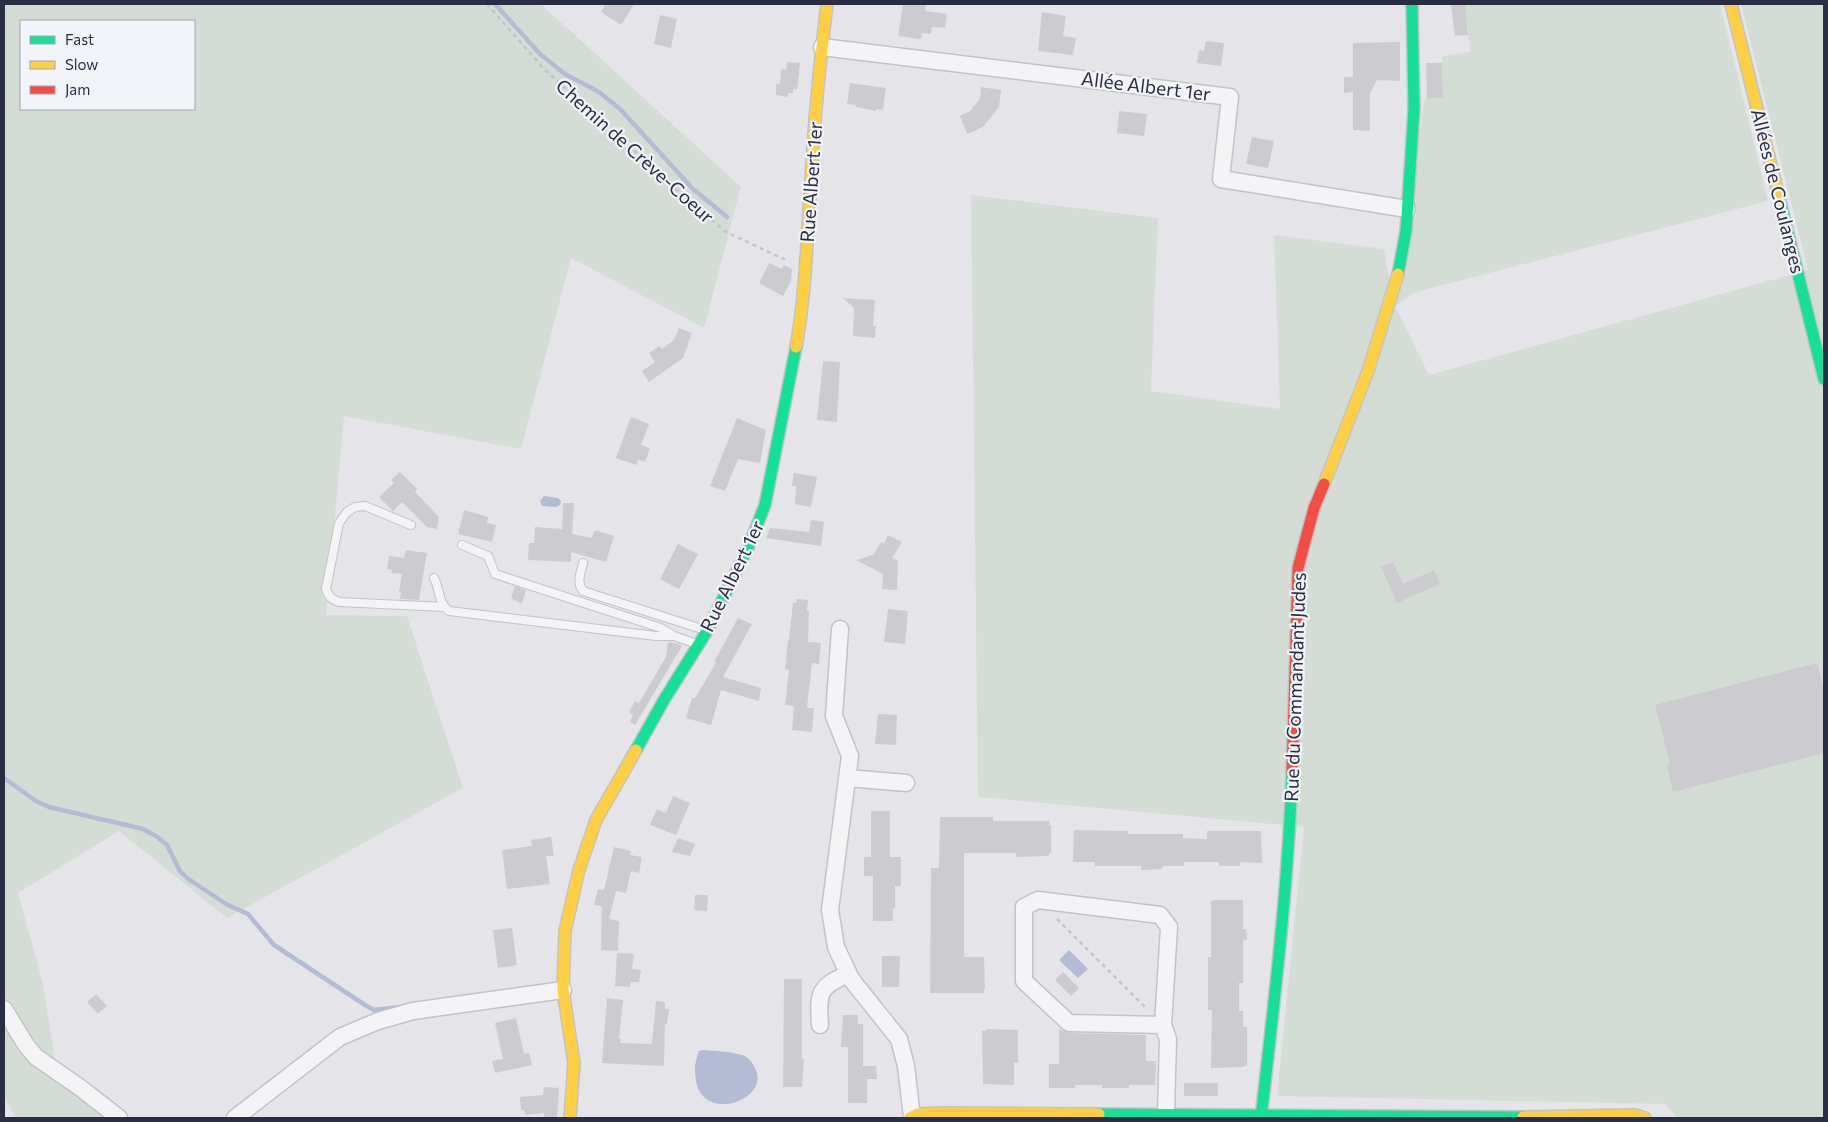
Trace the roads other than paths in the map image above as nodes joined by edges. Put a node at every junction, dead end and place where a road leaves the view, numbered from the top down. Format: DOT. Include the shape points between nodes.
graph roads {
  1 [pos="827,4"];
  2 [pos="1412,4"];
  3 [pos="1731,4"];
  4 [pos="822,47"];
  5 [pos="1408,209"];
  6 [pos="1824,379"];
  7 [pos="411,524"];
  8 [pos="462,545"];
  9 [pos="583,563"];
  10 [pos="434,578"];
  11 [pos="444,607"];
  12 [pos="840,629"];
  13 [pos="707,631"];
  14 [pos="674,636"];
  15 [pos="699,645"];
  16 [pos="848,778"];
  17 [pos="906,783"];
  18 [pos="848,974"];
  19 [pos="563,990"];
  20 [pos="4,1009"];
  21 [pos="820,1025"];
  22 [pos="1163,1025"];
  23 [pos="10,1032"];
  24 [pos="1166,1114"];
  25 [pos="1261,1116"];
  26 [pos="1640,1117"];
  27 [pos="119,1118"];
  28 [pos="234,1118"];
  29 [pos="570,1118"];
  30 [pos="911,1118"];
  31 [pos="1501,1118"];
  1 -- 4 [label="street, Rue Albert 1er"];
  2 -- 5 [label="street, Rue du Commandant Judes" via="1414,109"];
  3 -- 6 [label="street, Allées de Coulanges"];
  4 -- 5 [label="street, Allée Albert 1er" via="1230,97 1221,179"];
  4 -- 13 [label="street, Rue Albert 1er" via="800,325 765,505 748,548"];
  5 -- 25 [label="street, Rue du Commandant Judes" via="1399,270 1368,371 1314,508 1298,568 1290,827 1281,944"];
  7 -- 11 [label="lane" via="365,506 347,512 339,523 326,589 328,595 339,602"];
  8 -- 14 [label="lane" via="488,556 496,574 661,628"];
  9 -- 13 [label="lane" via="579,582 583,591"];
  10 -- 11 [label="lane"];
  11 -- 14 [label="lane" via="449,611"];
  12 -- 16 [label="street" via="834,716 850,756"];
  13 -- 15 [label="street, Rue Albert 1er"];
  14 -- 15 [label="lane"];
  15 -- 19 [label="street, Rue Albert 1er" via="596,820 579,870 565,931"];
  16 -- 17 [label="street"];
  16 -- 18 [label="street" via="830,910 836,947"];
  18 -- 21 [label="street" via="823,988 818,1002"];
  18 -- 30 [label="street" via="899,1039 906,1066"];
  19 -- 28 [label="street" via="413,1011 378,1021 340,1037"];
  19 -- 29 [label="street, Rue Albert 1er" via="574,1063"];
  20 -- 23 [label="street"];
  22 -- 22 [label="street" via="1069,1023 1024,981 1024,907 1038,900 1160,915 1169,927"];
  22 -- 24 [label="street" via="1168,1039"];
  23 -- 27 [label="street" via="36,1057"];
  24 -- 25 [label="street"];
  24 -- 30 [label="street" via="944,1113 918,1114"];
  25 -- 31 [label="street"];
  26 -- 31 [label="street"];
}
